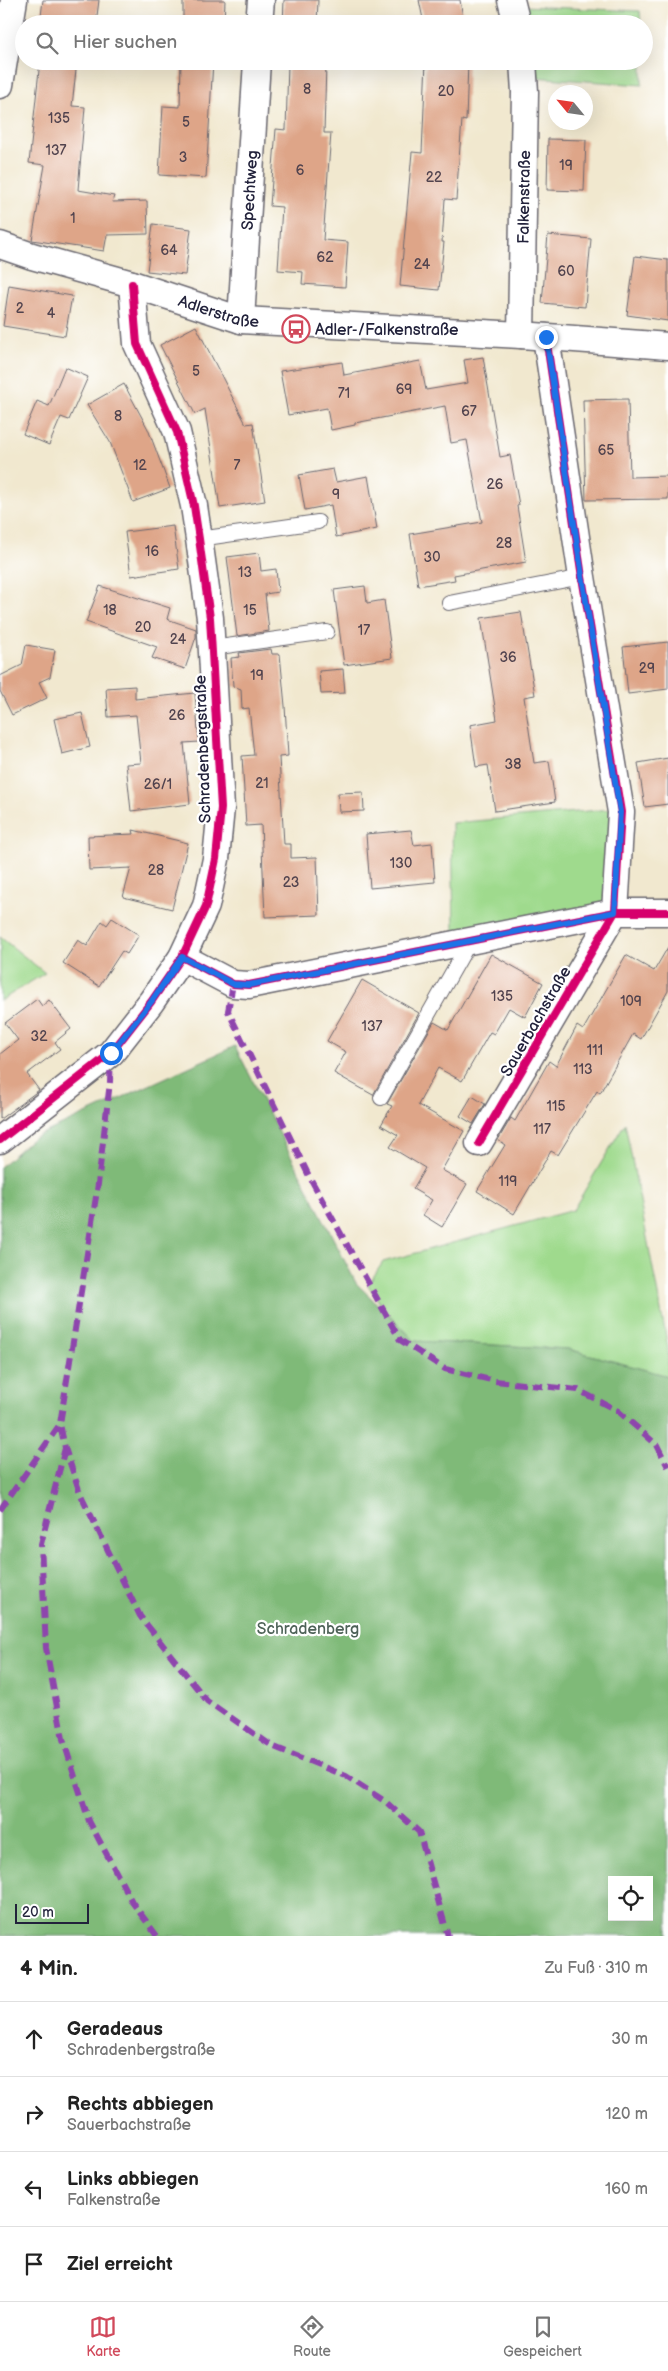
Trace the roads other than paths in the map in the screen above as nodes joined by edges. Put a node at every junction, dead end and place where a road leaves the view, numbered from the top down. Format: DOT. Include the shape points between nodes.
graph roads {
  1 [pos="14,0"];
  2 [pos="260,0"];
  3 [pos="510,0"];
  4 [pos="259,15"];
  5 [pos="514,15"];
  6 [pos="256,70"];
  7 [pos="524,70"];
  8 [pos="0,85"];
  9 [pos="0,245"];
  10 [pos="132,284"];
  11 [pos="241,320"];
  12 [pos="534,336"];
  13 [pos="668,346"];
  14 [pos="318,522"];
  15 [pos="199,539"];
  16 [pos="582,576"];
  17 [pos="449,603"];
  18 [pos="327,632"];
  19 [pos="212,648"];
  20 [pos="615,912"];
  21 [pos="668,912"];
  22 [pos="470,941"];
  23 [pos="182,957"];
  24 [pos="381,1098"];
  25 [pos="0,1140"];
  26 [pos="479,1143"];
  1 -- 8 [label="street"];
  2 -- 4 [label="street"];
  3 -- 5 [label="street"];
  6 -- 11 [label="street, Spechtweg"];
  7 -- 12 [label="street, Falkenstraße"];
  9 -- 10 [label="street"];
  10 -- 11 [label="street, Adlerstraße"];
  10 -- 15 [label="street, Schradenbergstraße" via="137,344 177,432"];
  11 -- 12 [label="street, Adlerstraße"];
  12 -- 13 [label="street, Adlerstraße"];
  12 -- 16 [label="street, Falkenstraße"];
  14 -- 15 [label="lane"];
  15 -- 19 [label="street, Schradenbergstraße"];
  16 -- 17 [label="lane"];
  16 -- 20 [label="street, Falkenstraße" via="620,812"];
  18 -- 19 [label="lane"];
  19 -- 23 [label="street, Schradenbergstraße" via="221,808 216,859 206,906"];
  20 -- 21 [label="street"];
  20 -- 22 [label="street"];
  20 -- 26 [label="street, Sauerbachstraße"];
  22 -- 23 [label="street" via="249,985 233,984"];
  22 -- 24 [label="lane"];
  23 -- 25 [label="street, Schradenbergstraße" via="111,1053"];
}
